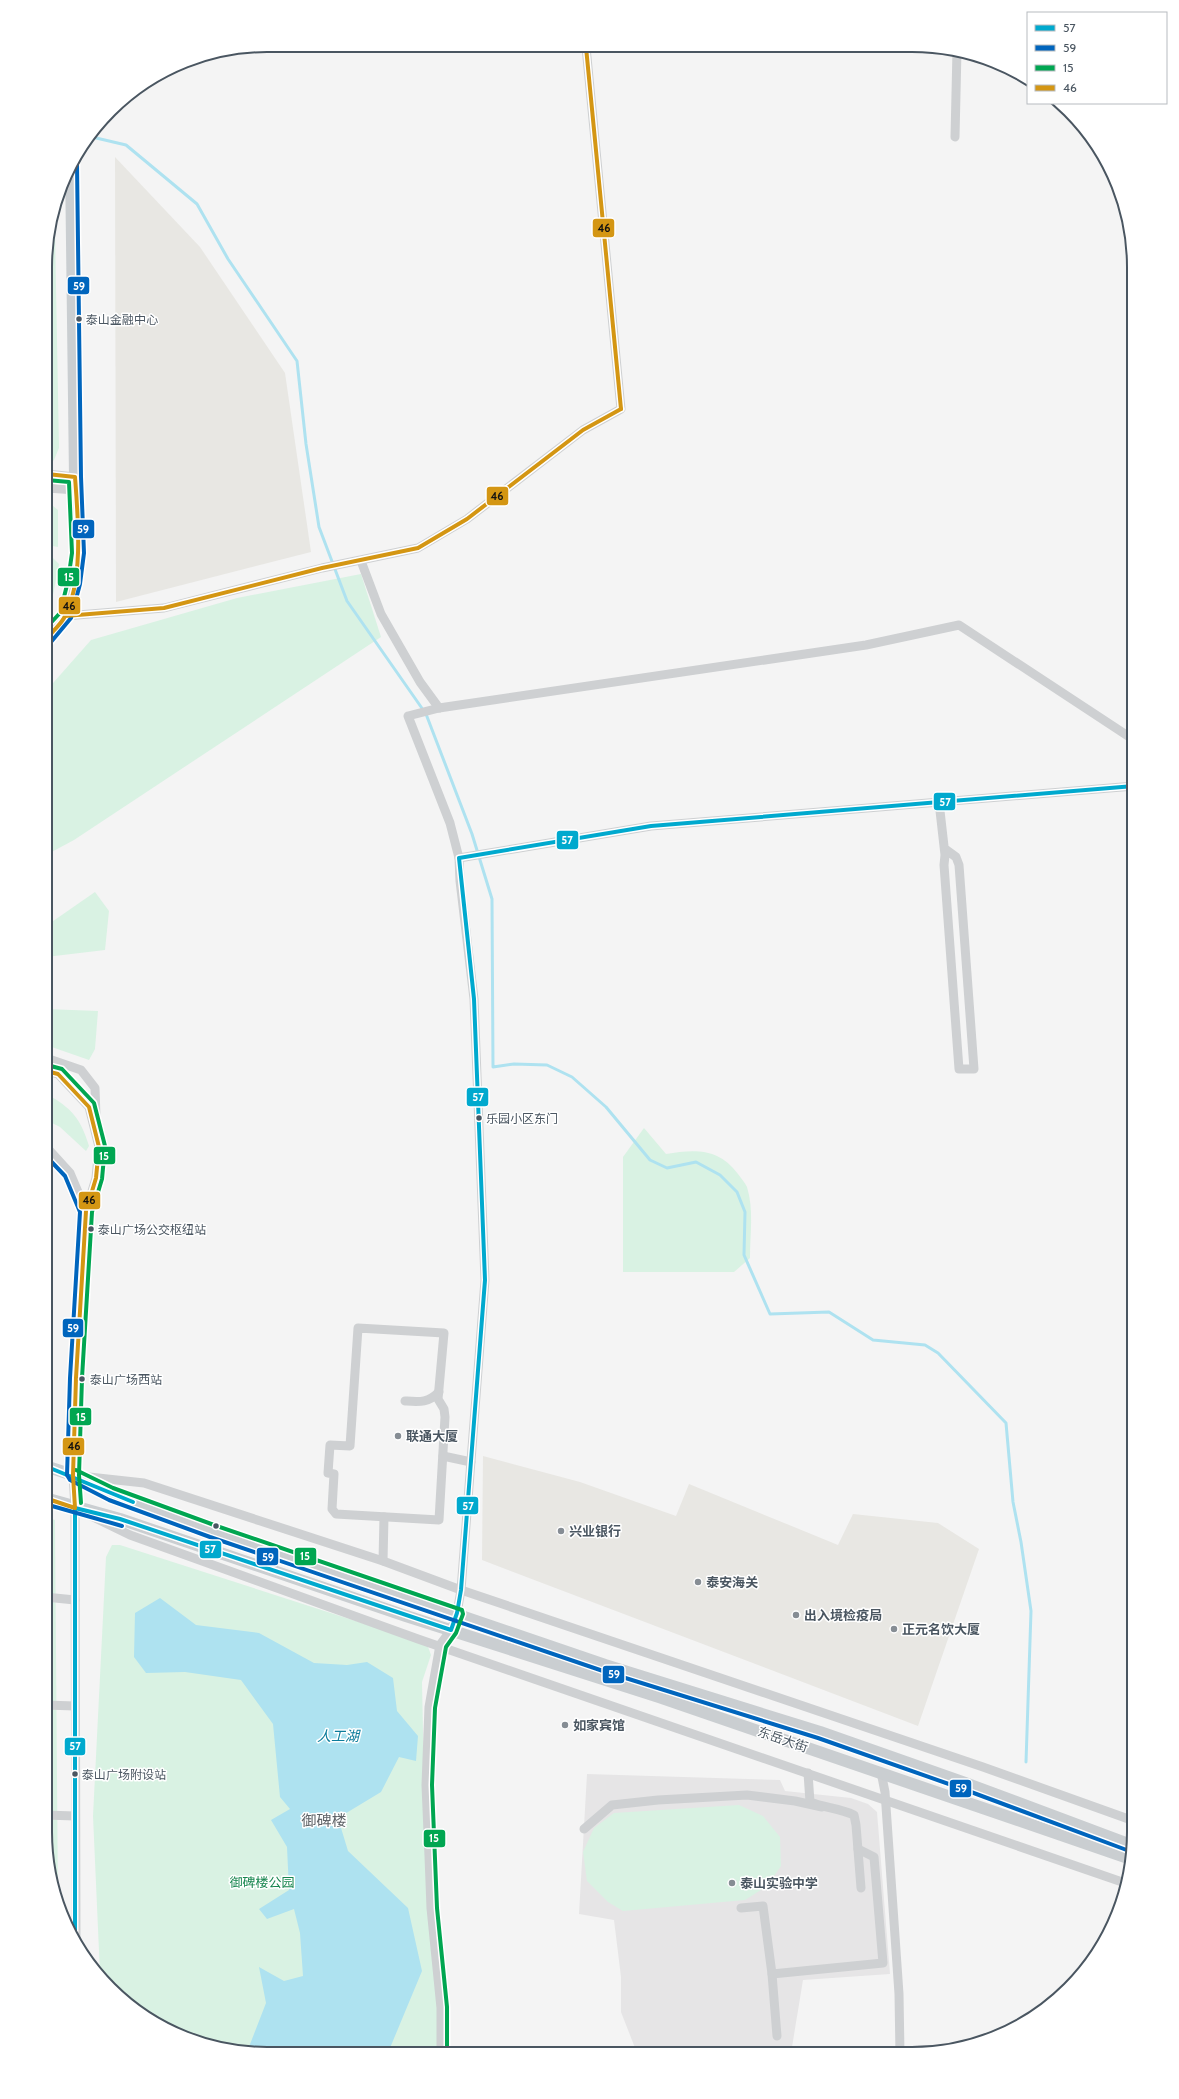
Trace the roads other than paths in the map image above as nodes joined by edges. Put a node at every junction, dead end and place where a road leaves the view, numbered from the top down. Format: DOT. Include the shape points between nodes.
graph roads {
  1 [pos="586,52"];
  2 [pos="957,57"];
  3 [pos="955,136"];
  4 [pos="71,178"];
  5 [pos="52,475"];
  6 [pos="75,477"];
  7 [pos="52,488"];
  8 [pos="76,490"];
  9 [pos="361,561"];
  10 [pos="65,616"];
  11 [pos="52,631"];
  12 [pos="435,709"];
  13 [pos="1127,735"];
  14 [pos="1127,787"];
  15 [pos="939,802"];
  16 [pos="944,849"];
  17 [pos="463,857"];
  18 [pos="52,1060"];
  19 [pos="52,1072"];
  20 [pos="97,1138"];
  21 [pos="52,1153"];
  22 [pos="86,1211"];
  23 [pos="439,1392"];
  24 [pos="405,1401"];
  25 [pos="443,1456"];
  26 [pos="471,1462"];
  27 [pos="52,1468"];
  28 [pos="73,1475"];
  29 [pos="52,1500"];
  30 [pos="75,1508"];
  31 [pos="384,1517"];
  32 [pos="383,1561"];
  33 [pos="461,1590"];
  34 [pos="52,1598"];
  35 [pos="75,1600"];
  36 [pos="457,1613"];
  37 [pos="451,1630"];
  38 [pos="440,1645"];
  39 [pos="52,1705"];
  40 [pos="75,1706"];
  41 [pos="881,1772"];
  42 [pos="808,1773"];
  43 [pos="885,1799"];
  44 [pos="795,1801"];
  45 [pos="810,1802"];
  46 [pos="822,1807"];
  47 [pos="52,1815"];
  48 [pos="75,1816"];
  49 [pos="1127,1818"];
  50 [pos="584,1829"];
  51 [pos="1127,1843"];
  52 [pos="858,1849"];
  53 [pos="1125,1857"];
  54 [pos="1121,1882"];
  55 [pos="861,1888"];
  56 [pos="741,1908"];
  57 [pos="73,1925"];
  58 [pos="772,1974"];
  59 [pos="777,2036"];
  60 [pos="442,2047"];
  61 [pos="900,2047"];
  1 -- 9 [label="street" via="621,409 583,430 467,519 418,548"];
  2 -- 3 [label="street"];
  4 -- 6 [label="main road"];
  5 -- 6 [label="street"];
  6 -- 8 [label="main road"];
  7 -- 8 [label="street"];
  8 -- 10 [label="main road" via="78,553"];
  9 -- 10 [label="street" via="322,568 164,608"];
  9 -- 12 [label="street" via="381,614"];
  10 -- 11 [label="main road"];
  12 -- 13 [label="street" via="866,645 959,624"];
  12 -- 17 [label="street" via="408,716"];
  14 -- 15 [label="street"];
  15 -- 16 [label="street"];
  15 -- 17 [label="street" via="651,826"];
  16 -- 16 [label="street" via="959,1069 974,1069 959,865 956,857"];
  17 -- 26 [label="street" via="460,881 474,999 485,1280"];
  18 -- 20 [label="street" via="81,1070 95,1088"];
  19 -- 20 [label="street" via="58,1074 89,1107"];
  20 -- 22 [label="street" via="99,1147 96,1178"];
  21 -- 22 [label="street" via="70,1173"];
  22 -- 28 [label="street"];
  23 -- 24 [label="street" via="431,1400"];
  23 -- 25 [label="street" via="438,1399 445,1416"];
  23 -- 31 [label="street" via="444,1333 358,1328 350,1446 330,1445 328,1473 334,1474 332,1509 336,1514"];
  25 -- 26 [label="street"];
  25 -- 31 [label="street" via="439,1520"];
  26 -- 33 [label="street"];
  27 -- 28 [label="main road, 东岳大街"];
  28 -- 30 [label="street"];
  28 -- 32 [label="street" via="144,1483"];
  28 -- 36 [label="main road, 东岳大街" via="111,1494 205,1528"];
  29 -- 30 [label="main road, 东岳大街"];
  30 -- 35 [label="street"];
  30 -- 37 [label="main road, 东岳大街" via="120,1519"];
  30 -- 38 [label="street" via="130,1535"];
  31 -- 32 [label="street"];
  32 -- 33 [label="street"];
  33 -- 36 [label="street"];
  33 -- 49 [label="street"];
  34 -- 35 [label="street"];
  35 -- 40 [label="street"];
  36 -- 37 [label="street"];
  36 -- 51 [label="main road, 东岳大街" via="606,1665 827,1735"];
  37 -- 38 [label="street"];
  37 -- 41 [label="main road, 东岳大街"];
  38 -- 42 [label="street"];
  38 -- 60 [label="street" via="429,1707 426,1785 431,1908 442,2008"];
  39 -- 40 [label="street"];
  40 -- 48 [label="street"];
  41 -- 43 [label="street"];
  41 -- 53 [label="main road, 东岳大街"];
  42 -- 43 [label="street"];
  42 -- 45 [label="street"];
  43 -- 54 [label="street"];
  43 -- 61 [label="street" via="899,1994"];
  44 -- 45 [label="street"];
  44 -- 46 [label="street"];
  44 -- 50 [label="street" via="747,1795 612,1805"];
  45 -- 46 [label="street"];
  46 -- 52 [label="street" via="841,1809 854,1815"];
  47 -- 48 [label="street"];
  48 -- 57 [label="street"];
  52 -- 55 [label="street"];
  52 -- 58 [label="street" via="874,1857 883,1963"];
  56 -- 58 [label="street" via="763,1906"];
  58 -- 59 [label="street"];
}
